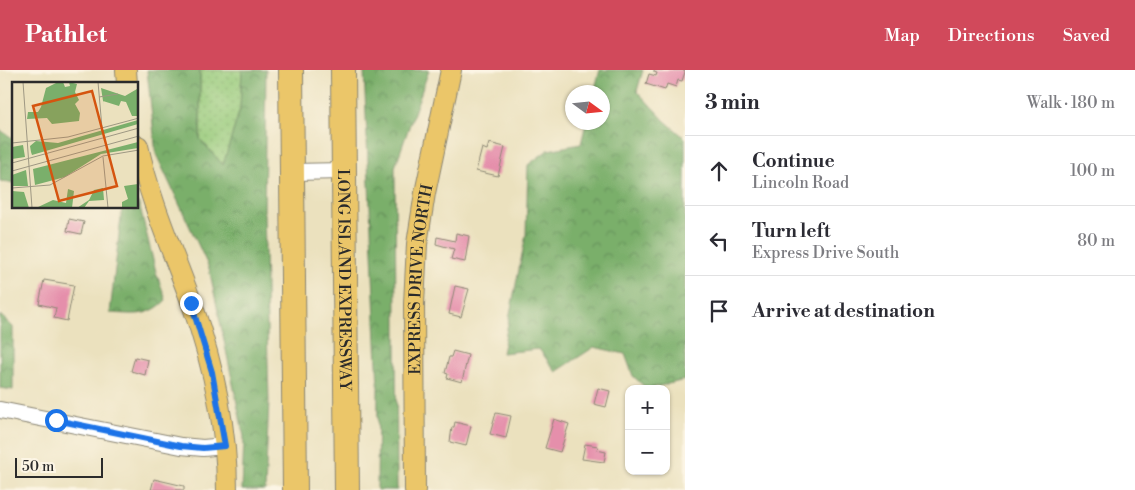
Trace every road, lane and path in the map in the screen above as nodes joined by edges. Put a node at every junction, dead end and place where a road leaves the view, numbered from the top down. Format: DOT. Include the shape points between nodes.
graph roads {
  1 [pos="291,70"];
  2 [pos="343,70"];
  3 [pos="451,70"];
  4 [pos="139,150"];
  5 [pos="344,171"];
  6 [pos="292,172"];
  7 [pos="0,410"];
  8 [pos="225,446"];
  9 [pos="227,490"];
  10 [pos="295,490"];
  11 [pos="347,490"];
  12 [pos="417,490"];
  1 -- 6 [label="highway"];
  2 -- 5 [label="highway, LONG ISLAND EXPRESSWAY"];
  3 -- 12 [label="main road, EXPRESS DRIVE NORTH" via="417,244 414,312"];
  4 -- 8 [label="main road" via="151,195 206,348 218,396"];
  5 -- 6 [label="street"];
  5 -- 11 [label="highway, LONG ISLAND EXPRESSWAY"];
  6 -- 10 [label="highway"];
  7 -- 8 [label="street" via="181,446"];
  8 -- 9 [label="main road"];
}
